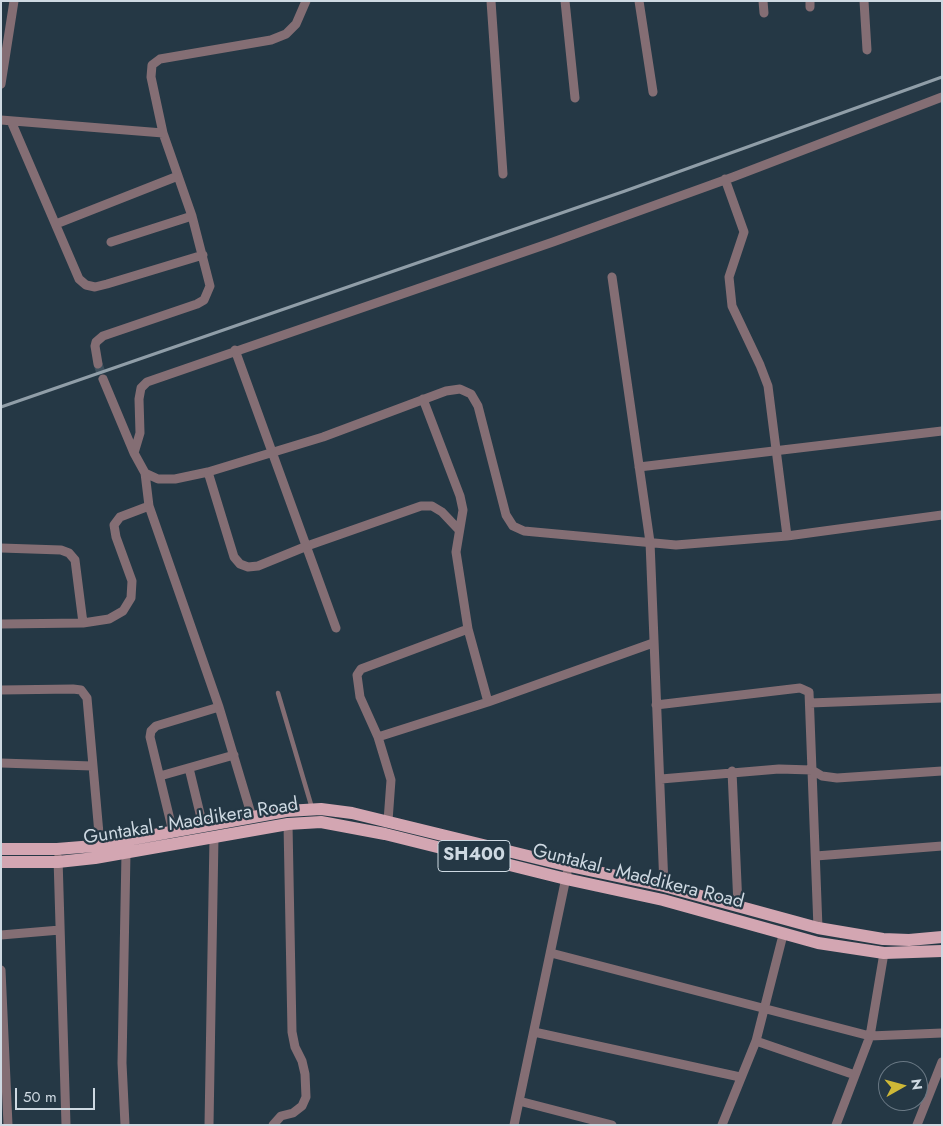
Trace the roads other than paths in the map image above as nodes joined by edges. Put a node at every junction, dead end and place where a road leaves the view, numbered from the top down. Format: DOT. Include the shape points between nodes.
graph roads {
  1 [pos="14,1"];
  2 [pos="306,1"];
  3 [pos="491,1"];
  4 [pos="565,1"];
  5 [pos="639,1"];
  6 [pos="763,1"];
  7 [pos="864,1"];
  8 [pos="764,13"];
  9 [pos="867,50"];
  10 [pos="1,84"];
  11 [pos="653,92"];
  12 [pos="942,97"];
  13 [pos="574,98"];
  14 [pos="1,120"];
  15 [pos="12,121"];
  16 [pos="163,133"];
  17 [pos="503,174"];
  18 [pos="178,176"];
  19 [pos="725,179"];
  20 [pos="192,216"];
  21 [pos="56,224"];
  22 [pos="110,242"];
  23 [pos="202,254"];
  24 [pos="612,277"];
  25 [pos="235,350"];
  26 [pos="98,364"];
  27 [pos="103,379"];
  28 [pos="423,399"];
  29 [pos="942,431"];
  30 [pos="777,450"];
  31 [pos="273,452"];
  32 [pos="134,453"];
  33 [pos="639,467"];
  34 [pos="208,472"];
  35 [pos="146,473"];
  36 [pos="149,506"];
  37 [pos="942,514"];
  38 [pos="459,530"];
  39 [pos="787,536"];
  40 [pos="650,542"];
  41 [pos="307,546"];
  42 [pos="1,548"];
  43 [pos="1,624"];
  44 [pos="84,624"];
  45 [pos="336,628"];
  46 [pos="468,629"];
  47 [pos="654,643"];
  48 [pos="1,690"];
  49 [pos="278,693"];
  50 [pos="942,698"];
  51 [pos="488,702"];
  52 [pos="810,703"];
  53 [pos="656,705"];
  54 [pos="219,707"];
  55 [pos="378,738"];
  56 [pos="234,755"];
  57 [pos="1,763"];
  58 [pos="92,766"];
  59 [pos="189,768"];
  60 [pos="812,770"];
  61 [pos="732,771"];
  62 [pos="942,771"];
  63 [pos="160,776"];
  64 [pos="661,779"];
  65 [pos="312,809"];
  66 [pos="252,817"];
  67 [pos="388,821"];
  68 [pos="288,824"];
  69 [pos="202,826"];
  70 [pos="173,832"];
  71 [pos="214,837"];
  72 [pos="100,844"];
  73 [pos="942,846"];
  74 [pos="1,849"];
  75 [pos="126,853"];
  76 [pos="58,855"];
  77 [pos="816,856"];
  78 [pos="1,862"];
  79 [pos="570,866"];
  80 [pos="566,879"];
  81 [pos="664,886"];
  82 [pos="738,906"];
  83 [pos="818,928"];
  84 [pos="60,930"];
  85 [pos="1,935"];
  86 [pos="783,935"];
  87 [pos="942,937"];
  88 [pos="942,952"];
  89 [pos="551,953"];
  90 [pos="884,953"];
  91 [pos="1,970"];
  92 [pos="765,1010"];
  93 [pos="534,1032"];
  94 [pos="942,1033"];
  95 [pos="870,1036"];
  96 [pos="756,1041"];
  97 [pos="942,1062"];
  98 [pos="855,1075"];
  99 [pos="740,1077"];
  100 [pos="520,1102"];
  101 [pos="8,1125"];
  102 [pos="66,1125"];
  103 [pos="125,1125"];
  104 [pos="209,1125"];
  105 [pos="273,1125"];
  106 [pos="514,1125"];
  107 [pos="612,1125"];
  108 [pos="722,1125"];
  109 [pos="836,1125"];
  110 [pos="916,1125"];
  1 -- 10 [label="street"];
  2 -- 16 [label="street" via="296,24 286,34 271,40 160,59 152,65 151,77"];
  3 -- 17 [label="street"];
  4 -- 13 [label="street"];
  5 -- 11 [label="street"];
  6 -- 8 [label="street"];
  7 -- 9 [label="street"];
  12 -- 19 [label="street"];
  14 -- 15 [label="street"];
  15 -- 16 [label="street"];
  15 -- 21 [label="street"];
  16 -- 18 [label="street"];
  18 -- 20 [label="street"];
  18 -- 21 [label="street"];
  19 -- 25 [label="street" via="288,335"];
  19 -- 30 [label="street" via="744,232 730,278 732,306 765,376"];
  20 -- 22 [label="street"];
  20 -- 23 [label="street"];
  21 -- 23 [label="street" via="79,279 95,287"];
  23 -- 26 [label="street" via="210,286 204,300 103,336 95,346"];
  24 -- 33 [label="street"];
  25 -- 31 [label="street"];
  25 -- 32 [label="street" via="147,382 141,388 140,433"];
  27 -- 32 [label="street"];
  28 -- 31 [label="street" via="323,437"];
  28 -- 38 [label="street" via="460,496 463,510"];
  28 -- 40 [label="street" via="460,389 471,394 478,406 506,515 513,526 524,531"];
  29 -- 30 [label="street"];
  30 -- 33 [label="street"];
  30 -- 39 [label="street"];
  31 -- 34 [label="street"];
  31 -- 41 [label="street"];
  32 -- 35 [label="street"];
  33 -- 40 [label="street"];
  34 -- 35 [label="street" via="176,479 158,479"];
  34 -- 41 [label="street" via="234,557 240,564 258,566"];
  35 -- 36 [label="street"];
  36 -- 44 [label="street" via="120,517 114,525 132,581 131,598 122,611 109,620"];
  36 -- 54 [label="street"];
  37 -- 39 [label="street"];
  38 -- 41 [label="street" via="442,512 432,506 421,506"];
  38 -- 46 [label="street" via="456,552"];
  39 -- 40 [label="street" via="676,545"];
  40 -- 47 [label="street"];
  41 -- 45 [label="street"];
  42 -- 44 [label="street" via="69,553 75,560"];
  43 -- 44 [label="street"];
  46 -- 51 [label="street"];
  46 -- 55 [label="street" via="361,670 357,675 360,697"];
  47 -- 51 [label="street"];
  47 -- 53 [label="street"];
  48 -- 58 [label="street" via="81,690 87,698"];
  49 -- 65 [label="lane"];
  50 -- 52 [label="street"];
  51 -- 55 [label="street"];
  52 -- 53 [label="street" via="809,692 800,688"];
  52 -- 60 [label="street"];
  53 -- 64 [label="street"];
  54 -- 56 [label="street"];
  54 -- 63 [label="street" via="151,730"];
  55 -- 67 [label="street" via="391,780"];
  56 -- 59 [label="street"];
  56 -- 66 [label="street"];
  57 -- 58 [label="street"];
  58 -- 72 [label="street"];
  59 -- 63 [label="street"];
  59 -- 69 [label="street"];
  60 -- 61 [label="street"];
  60 -- 62 [label="street" via="822,776 837,778"];
  60 -- 77 [label="street"];
  61 -- 64 [label="street"];
  61 -- 82 [label="street"];
  63 -- 70 [label="street"];
  64 -- 81 [label="street"];
  65 -- 66 [label="main road, Guntakal - Maddikera Road / SH400"];
  65 -- 67 [label="main road, Guntakal - Maddikera Road / SH400"];
  66 -- 69 [label="main road, Guntakal - Maddikera Road / SH400"];
  67 -- 79 [label="main road, Guntakal - Maddikera Road / SH400"];
  68 -- 71 [label="main road, Guntakal - Maddikera Road / SH400"];
  68 -- 80 [label="main road, Guntakal - Maddikera Road / SH400" via="321,822 350,826"];
  68 -- 105 [label="street" via="292,1032 305,1074 306,1097 302,1106 281,1116"];
  69 -- 70 [label="main road, Guntakal - Maddikera Road / SH400"];
  70 -- 72 [label="main road, Guntakal - Maddikera Road / SH400"];
  71 -- 75 [label="main road, Guntakal - Maddikera Road / SH400"];
  71 -- 104 [label="street"];
  72 -- 76 [label="main road, Guntakal - Maddikera Road / SH400"];
  73 -- 77 [label="street"];
  74 -- 76 [label="main road, Guntakal - Maddikera Road / SH400"];
  75 -- 76 [label="main road, Guntakal - Maddikera Road / SH400"];
  75 -- 103 [label="street" via="122,1063"];
  76 -- 78 [label="main road, Guntakal - Maddikera Road / SH400"];
  76 -- 84 [label="street"];
  77 -- 83 [label="street"];
  79 -- 80 [label="street"];
  79 -- 81 [label="main road, Guntakal - Maddikera Road / SH400"];
  80 -- 86 [label="main road, Guntakal - Maddikera Road / SH400" via="663,900"];
  80 -- 89 [label="street"];
  81 -- 82 [label="main road, Guntakal - Maddikera Road / SH400"];
  82 -- 83 [label="main road, Guntakal - Maddikera Road / SH400"];
  83 -- 87 [label="main road, Guntakal - Maddikera Road / SH400" via="882,939"];
  84 -- 85 [label="street"];
  84 -- 102 [label="street"];
  86 -- 90 [label="main road, Guntakal - Maddikera Road / SH400"];
  86 -- 92 [label="street"];
  88 -- 90 [label="main road, Guntakal - Maddikera Road / SH400"];
  89 -- 92 [label="street"];
  89 -- 93 [label="street"];
  90 -- 95 [label="street"];
  91 -- 101 [label="street"];
  92 -- 95 [label="street"];
  92 -- 96 [label="street"];
  93 -- 99 [label="street"];
  93 -- 100 [label="street"];
  94 -- 95 [label="street"];
  95 -- 98 [label="street"];
  96 -- 98 [label="street"];
  96 -- 99 [label="street"];
  97 -- 110 [label="street"];
  98 -- 109 [label="street"];
  99 -- 108 [label="street"];
  100 -- 106 [label="street"];
  100 -- 107 [label="street"];
}
